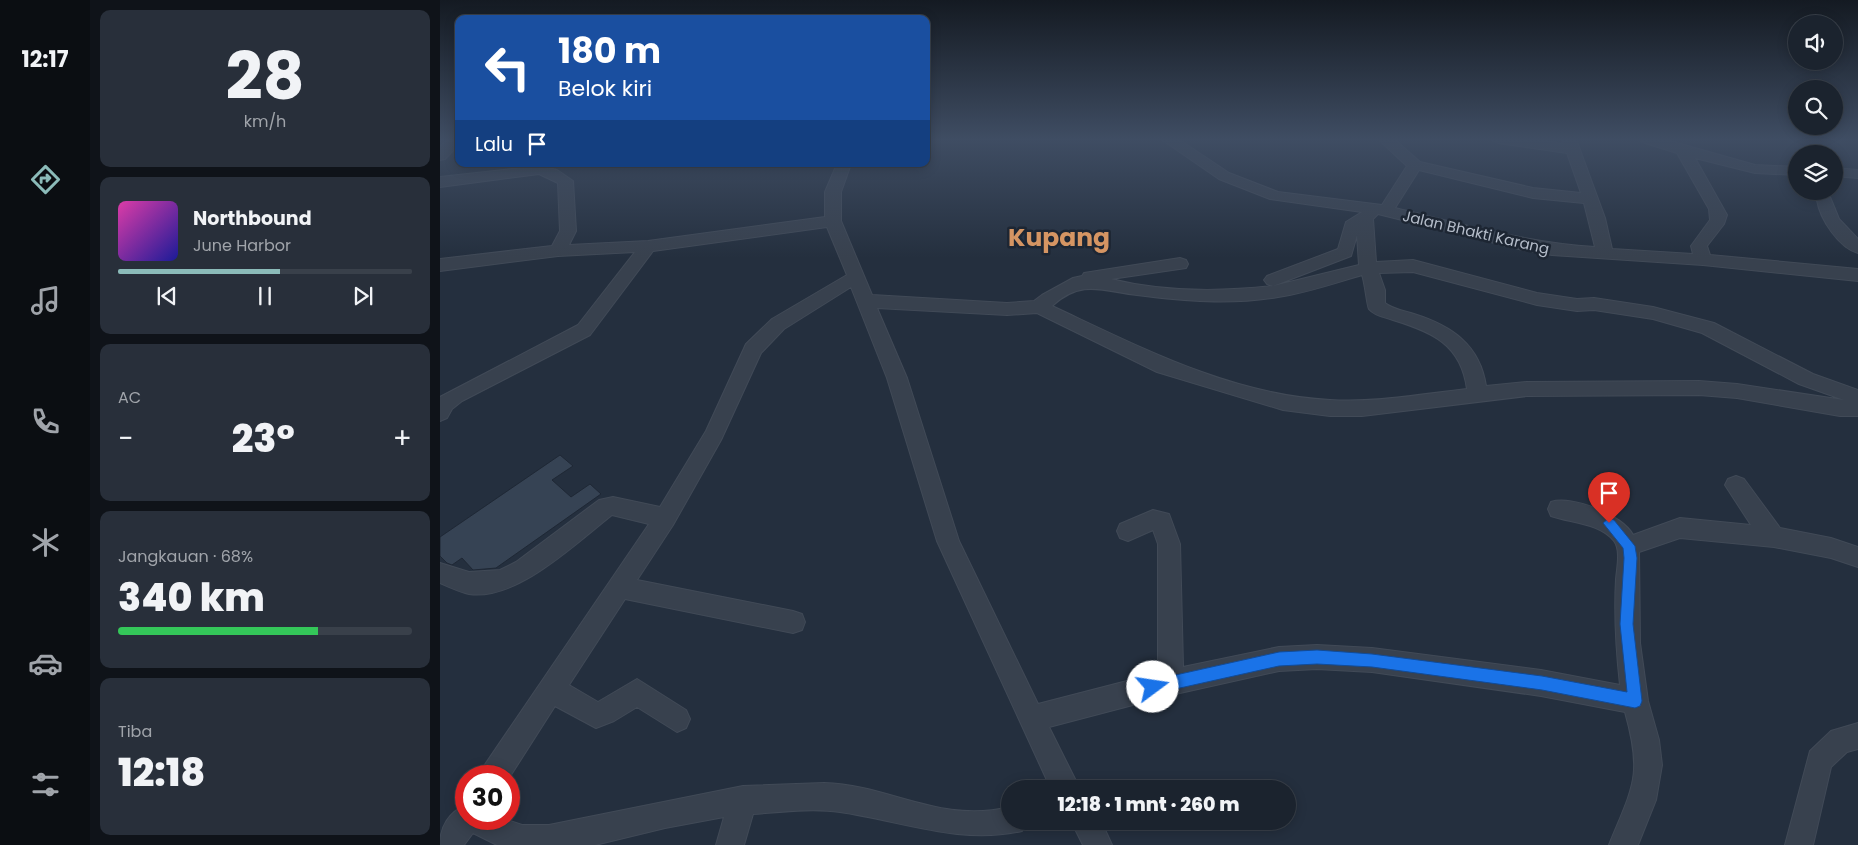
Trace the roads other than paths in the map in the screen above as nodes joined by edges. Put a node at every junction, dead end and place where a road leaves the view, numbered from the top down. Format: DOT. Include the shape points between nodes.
graph roads {
  1 [pos="469,178"];
  2 [pos="561,178"];
  3 [pos="838,178"];
  4 [pos="1230,178"];
  5 [pos="1404,178"];
  6 [pos="1472,178"];
  7 [pos="1583,178"];
  8 [pos="1699,178"];
  9 [pos="440,182"];
  10 [pos="1590,199"];
  11 [pos="1825,200"];
  12 [pos="1375,212"];
  13 [pos="833,221"];
  14 [pos="648,246"];
  15 [pos="1858,248"];
  16 [pos="558,251"];
  17 [pos="1605,254"];
  18 [pos="1703,260"];
  19 [pos="1180,264"];
  20 [pos="440,265"];
  21 [pos="1369,268"];
  22 [pos="1858,274"];
  23 [pos="856,277"];
  24 [pos="1273,280"];
  25 [pos="1079,282"];
  26 [pos="868,301"];
  27 [pos="1039,307"];
  28 [pos="1477,395"];
  29 [pos="1858,397"];
  30 [pos="1858,408"];
  31 [pos="440,413"];
  32 [pos="1736,485"];
  33 [pos="1559,509"];
  34 [pos="665,518"];
  35 [pos="1128,531"];
  36 [pos="1774,536"];
  37 [pos="1629,546"];
  38 [pos="1858,557"];
  39 [pos="440,573"];
  40 [pos="619,587"];
  41 [pos="794,622"];
  42 [pos="1171,682"];
  43 [pos="551,689"];
  44 [pos="1635,701"];
  45 [pos="677,719"];
  46 [pos="1031,719"];
  47 [pos="1858,736"];
  48 [pos="501,765"];
  49 [pos="1061,780"];
  50 [pos="743,800"];
  51 [pos="1001,824"];
  52 [pos="458,830"];
  53 [pos="499,830"];
  54 [pos="1090,830"];
  55 [pos="576,840"];
  56 [pos="447,845"];
  57 [pos="730,845"];
  58 [pos="1098,845"];
  59 [pos="1623,845"];
  60 [pos="1800,845"];
  1 -- 9 [label="street"];
  2 -- 16 [label="street" via="565,181 568,232"];
  3 -- 13 [label="street" via="833,192"];
  4 -- 12 [label="street, Jalan Bhakti Karang" via="1261,192"];
  5 -- 12 [label="street"];
  6 -- 10 [label="street" via="1533,193"];
  7 -- 10 [label="street"];
  8 -- 18 [label="street" via="1720,216 1720,222 1701,242"];
  10 -- 17 [label="street" via="1598,218"];
  11 -- 15 [label="street" via="1841,232"];
  12 -- 17 [label="street, Jalan Bhakti Karang" via="1523,245"];
  12 -- 21 [label="street"];
  12 -- 24 [label="street" via="1356,218 1351,224 1345,252"];
  13 -- 14 [label="street"];
  13 -- 23 [label="street"];
  14 -- 16 [label="street"];
  14 -- 31 [label="street" via="584,330 455,396 444,404"];
  16 -- 20 [label="street"];
  17 -- 18 [label="street, Jalan Bhakti Karang"];
  18 -- 22 [label="street, Jalan Bhakti Karang"];
  19 -- 25 [label="street" via="1097,275"];
  21 -- 25 [label="street" via="1279,291 1235,296 1184,295 1101,282"];
  21 -- 28 [label="street" via="1377,290 1378,307 1434,328 1459,344 1471,362"];
  21 -- 29 [label="street" via="1427,268 1537,299 1594,304 1680,320 1726,336 1824,387"];
  23 -- 26 [label="street"];
  23 -- 34 [label="street" via="778,324 762,338 742,370 714,434"];
  25 -- 27 [label="street"];
  26 -- 27 [label="street" via="1007,309"];
  26 -- 46 [label="street" via="897,378 948,541"];
  27 -- 28 [label="street" via="1164,367 1282,402 1362,408"];
  28 -- 30 [label="street" via="1527,389 1699,388"];
  32 -- 36 [label="street"];
  33 -- 37 [label="street" via="1587,514 1609,523"];
  34 -- 39 [label="street" via="607,507 524,569 504,580 469,583"];
  34 -- 40 [label="street"];
  35 -- 42 [label="street" via="1153,520 1161,521 1166,530 1170,551"];
  36 -- 37 [label="street" via="1680,528"];
  36 -- 38 [label="street"];
  37 -- 44 [label="street" via="1626,624"];
  40 -- 41 [label="street"];
  40 -- 43 [label="street"];
  42 -- 44 [label="street" via="1279,659 1317,657 1372,660 1542,683"];
  42 -- 46 [label="street"];
  43 -- 45 [label="street" via="596,715 637,692"];
  43 -- 48 [label="street"];
  44 -- 59 [label="street" via="1648,753 1649,774 1639,811"];
  46 -- 49 [label="street"];
  47 -- 60 [label="street" via="1840,740 1819,760"];
  50 -- 51 [label="street" via="840,798 927,820 967,826"];
  50 -- 55 [label="street" via="679,810"];
  50 -- 57 [label="street"];
  52 -- 56 [label="street"];
  53 -- 55 [label="street" via="520,839"];
  54 -- 58 [label="street"];
}
